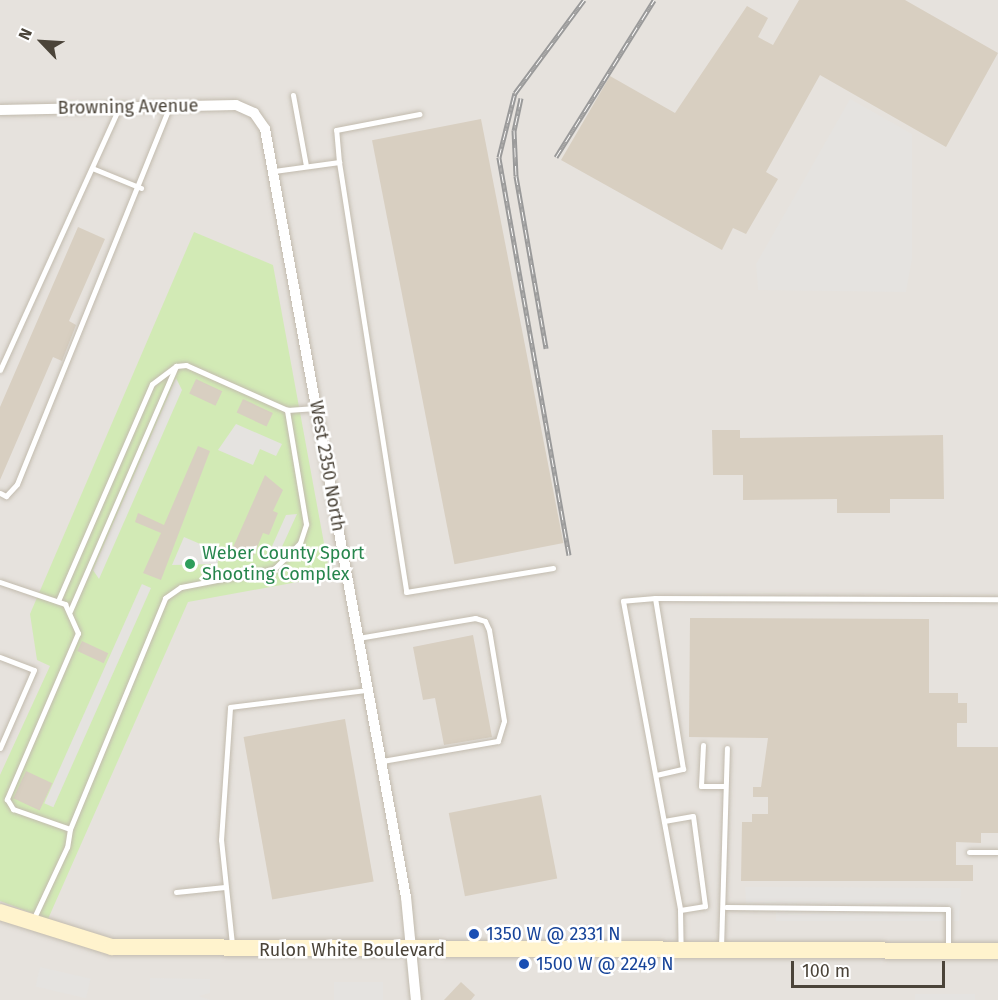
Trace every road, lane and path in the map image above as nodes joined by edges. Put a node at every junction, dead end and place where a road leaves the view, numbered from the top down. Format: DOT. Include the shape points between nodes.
graph roads {
  1 [pos="293,95"];
  2 [pos="170,106"];
  3 [pos="118,108"];
  4 [pos="0,110"];
  5 [pos="254,113"];
  6 [pos="419,114"];
  7 [pos="339,162"];
  8 [pos="306,166"];
  9 [pos="92,168"];
  10 [pos="274,171"];
  11 [pos="141,188"];
  12 [pos="176,366"];
  13 [pos="0,370"];
  14 [pos="316,408"];
  15 [pos="287,410"];
  16 [pos="0,493"];
  17 [pos="553,567"];
  18 [pos="0,582"];
  19 [pos="656,598"];
  20 [pos="998,599"];
  21 [pos="58,601"];
  22 [pos="70,611"];
  23 [pos="358,638"];
  24 [pos="0,657"];
  25 [pos="367,690"];
  26 [pos="703,745"];
  27 [pos="0,748"];
  28 [pos="727,748"];
  29 [pos="380,762"];
  30 [pos="656,775"];
  31 [pos="725,786"];
  32 [pos="664,822"];
  33 [pos="70,829"];
  34 [pos="969,852"];
  35 [pos="998,852"];
  36 [pos="225,887"];
  37 [pos="176,892"];
  38 [pos="726,908"];
  39 [pos="680,910"];
  40 [pos="0,912"];
  41 [pos="31,924"];
  42 [pos="232,949"];
  43 [pos="681,950"];
  44 [pos="720,950"];
  45 [pos="414,951"];
  46 [pos="998,951"];
  47 [pos="948,953"];
  48 [pos="416,1000"];
  1 -- 8 [label="lane"];
  2 -- 3 [label="street, Browning Avenue"];
  2 -- 5 [label="street, Browning Avenue" via="236,105"];
  2 -- 11 [label="lane"];
  3 -- 4 [label="street, Browning Avenue"];
  3 -- 9 [label="lane"];
  5 -- 10 [label="street, West 2350 North" via="265,129"];
  6 -- 7 [label="lane" via="336,130"];
  7 -- 8 [label="lane"];
  7 -- 17 [label="lane" via="406,592"];
  8 -- 10 [label="lane"];
  9 -- 11 [label="lane"];
  9 -- 13 [label="lane"];
  10 -- 14 [label="street, West 2350 North"];
  11 -- 16 [label="lane" via="17,484 6,496"];
  12 -- 15 [label="lane" via="186,365"];
  12 -- 21 [label="lane" via="152,384"];
  12 -- 22 [label="lane"];
  14 -- 15 [label="lane"];
  14 -- 23 [label="street, West 2350 North"];
  15 -- 33 [label="lane" via="306,524 300,543 274,569 181,586 165,598"];
  18 -- 21 [label="lane"];
  19 -- 20 [label="lane"];
  19 -- 30 [label="lane" via="683,769"];
  19 -- 30 [label="lane" via="623,601"];
  21 -- 22 [label="lane"];
  22 -- 33 [label="lane" via="78,633 8,800 14,808"];
  23 -- 25 [label="street, West 2350 North"];
  23 -- 29 [label="lane" via="475,618 485,621 489,630 504,721 498,741"];
  24 -- 27 [label="lane" via="34,670"];
  25 -- 29 [label="street, West 2350 North"];
  25 -- 36 [label="lane" via="230,707 222,775"];
  26 -- 31 [label="lane" via="701,786"];
  28 -- 31 [label="lane"];
  29 -- 45 [label="street, West 2350 North"];
  30 -- 32 [label="lane"];
  31 -- 38 [label="lane"];
  32 -- 39 [label="lane"];
  32 -- 39 [label="lane" via="693,816 705,906"];
  33 -- 41 [label="lane" via="67,847"];
  34 -- 35 [label="lane"];
  36 -- 37 [label="lane"];
  36 -- 42 [label="lane"];
  38 -- 44 [label="lane"];
  38 -- 47 [label="lane" via="948,909"];
  39 -- 43 [label="lane"];
  40 -- 41 [label="street, Rulon White Boulevard"];
  41 -- 42 [label="street, Rulon White Boulevard" via="112,946"];
  42 -- 45 [label="street, Rulon White Boulevard"];
  43 -- 44 [label="street, Rulon White Boulevard"];
  43 -- 45 [label="street, Rulon White Boulevard"];
  44 -- 47 [label="street, Rulon White Boulevard"];
  45 -- 48 [label="street, West 2350 North"];
  46 -- 47 [label="street, Rulon White Boulevard"];
}
